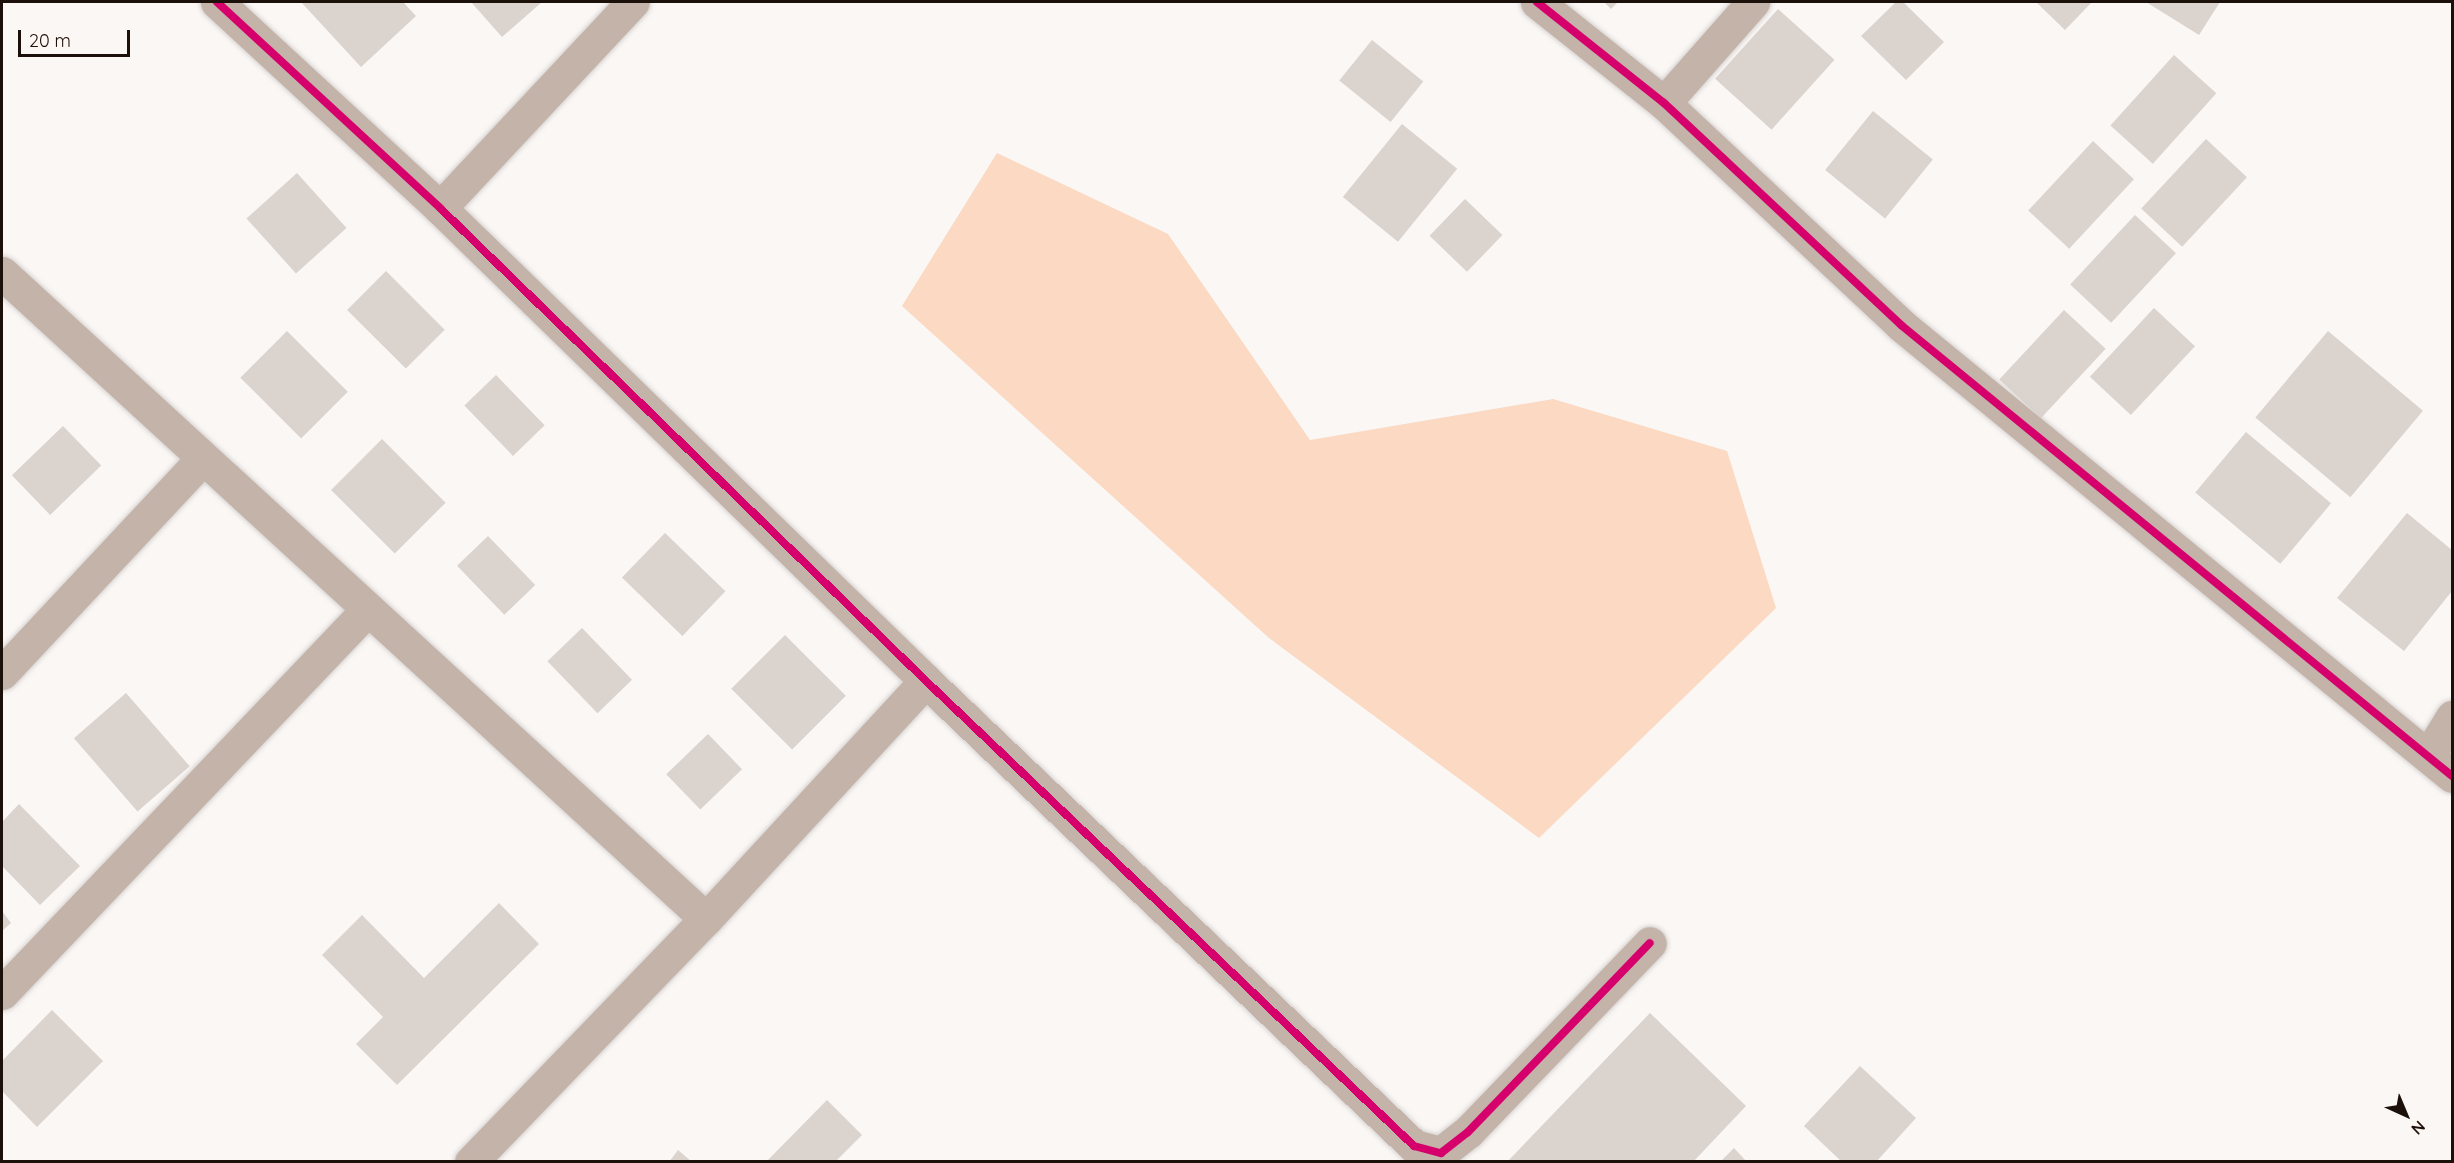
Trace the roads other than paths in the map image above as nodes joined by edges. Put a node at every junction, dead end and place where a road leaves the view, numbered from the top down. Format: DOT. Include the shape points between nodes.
graph roads {
  1 [pos="217,2"];
  2 [pos="633,2"];
  3 [pos="1537,2"];
  4 [pos="1753,2"];
  5 [pos="1664,104"];
  6 [pos="440,208"];
  7 [pos="2,273"];
  8 [pos="203,458"];
  9 [pos="368,609"];
  10 [pos="2,673"];
  11 [pos="926,681"];
  12 [pos="2452,717"];
  13 [pos="2440,766"];
  14 [pos="706,919"];
  15 [pos="1650,943"];
  16 [pos="2,993"];
  17 [pos="471,1161"];
  1 -- 6 [label="street"];
  2 -- 6 [label="street"];
  3 -- 5 [label="street"];
  4 -- 5 [label="street"];
  5 -- 13 [label="street" via="1901,325"];
  6 -- 11 [label="street"];
  7 -- 8 [label="street"];
  8 -- 9 [label="street"];
  8 -- 10 [label="street"];
  9 -- 14 [label="street"];
  9 -- 16 [label="street"];
  11 -- 14 [label="street"];
  11 -- 15 [label="street" via="1414,1146 1441,1153 1468,1132"];
  12 -- 13 [label="street"];
  14 -- 17 [label="street"];
}
